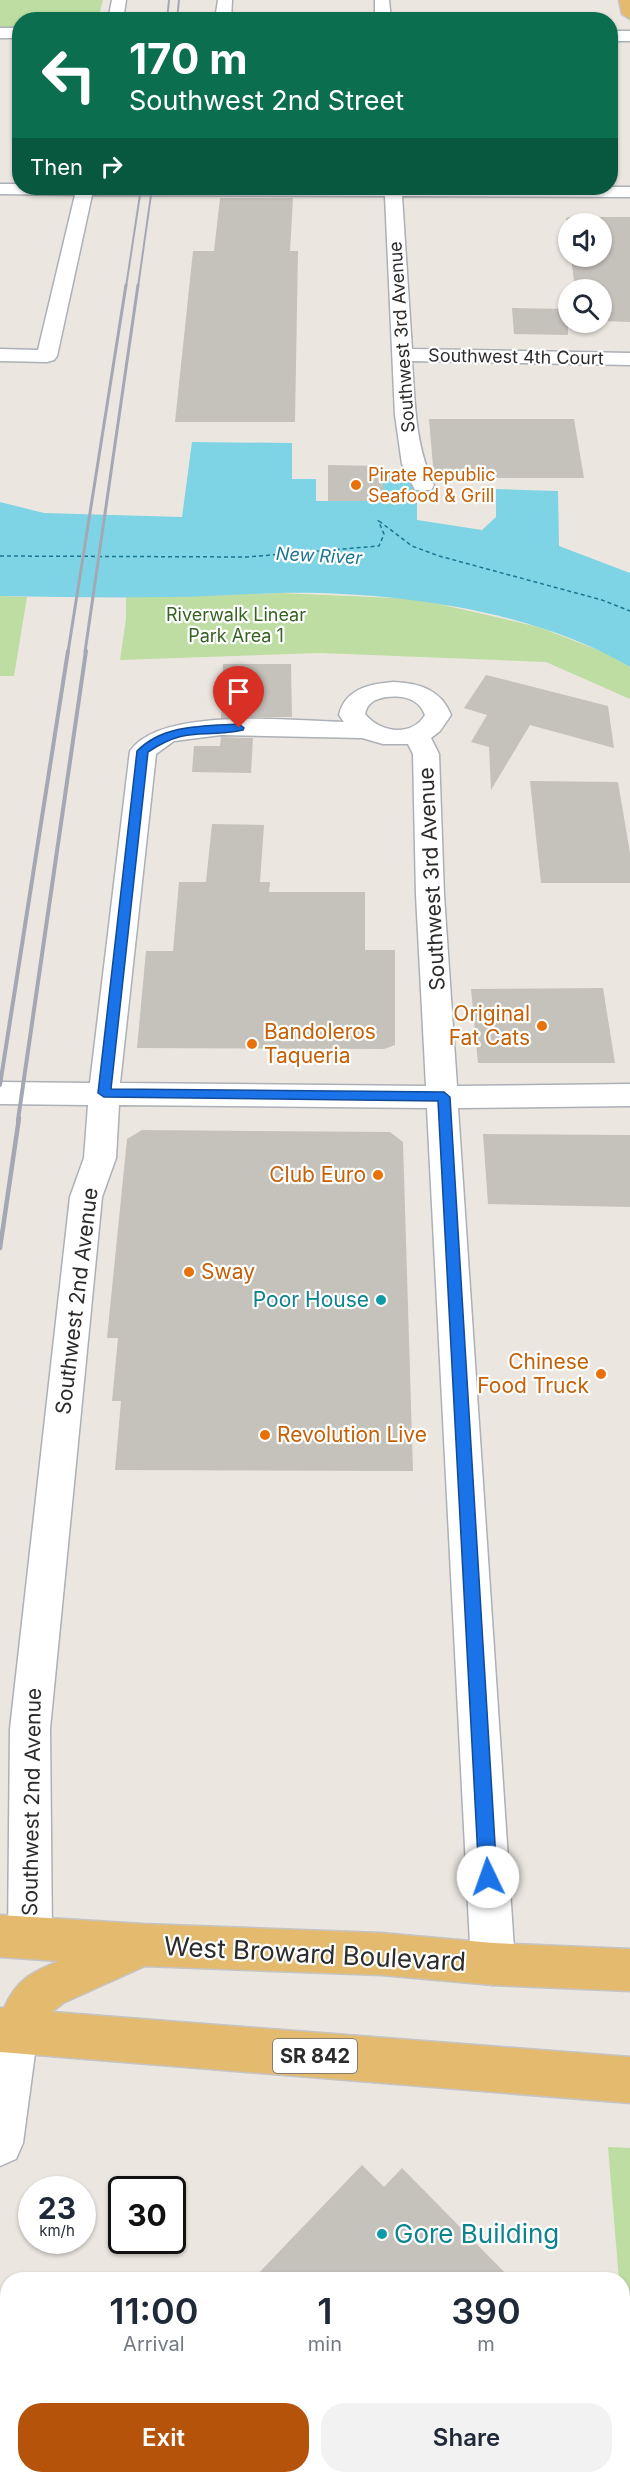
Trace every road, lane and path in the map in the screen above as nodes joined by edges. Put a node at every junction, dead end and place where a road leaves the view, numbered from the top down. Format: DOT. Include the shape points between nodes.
graph roads {
  1 [pos="626,0"];
  2 [pos="630,14"];
  3 [pos="82,195"];
  4 [pos="393,195"];
  5 [pos="0,355"];
  6 [pos="403,355"];
  7 [pos="630,358"];
  8 [pos="423,484"];
  9 [pos="365,730"];
  10 [pos="416,734"];
  11 [pos="0,1092"];
  12 [pos="104,1093"];
  13 [pos="630,1095"];
  14 [pos="444,1097"];
  15 [pos="15,1936"];
  16 [pos="143,1945"];
  17 [pos="493,1965"];
  18 [pos="630,1970"];
  19 [pos="8,2030"];
  20 [pos="630,2080"];
  21 [pos="0,2143"];
  1 -- 2 [label="main road"];
  3 -- 5 [label="street" via="47,356"];
  4 -- 6 [label="street, Southwest 3rd Avenue"];
  6 -- 7 [label="street, Southwest 4th Court"];
  6 -- 8 [label="street, Southwest 3rd Avenue" via="405,415 413,464"];
  9 -- 10 [label="street" via="389,737"];
  9 -- 10 [label="street" via="352,715 358,700 379,690 393,689 420,693 436,707 435,723"];
  9 -- 12 [label="street, Southwest 2nd Avenue" via="200,729 165,736 142,751"];
  10 -- 14 [label="street, Southwest 3rd Avenue" via="426,754 430,894"];
  11 -- 12 [label="street"];
  12 -- 14 [label="street"];
  12 -- 15 [label="street, Southwest 2nd Avenue" via="99,1158 86,1197 30,1729"];
  13 -- 14 [label="street"];
  14 -- 17 [label="street, Southwest 3rd Avenue"];
  15 -- 16 [label="main road, West Broward Boulevard"];
  16 -- 17 [label="main road, West Broward Boulevard" via="381,1954"];
  16 -- 19 [label="main road" via="47,1988 28,2004"];
  17 -- 18 [label="main road, West Broward Boulevard"];
  19 -- 20 [label="main road, SR 842"];
  19 -- 21 [label="street"];
}
